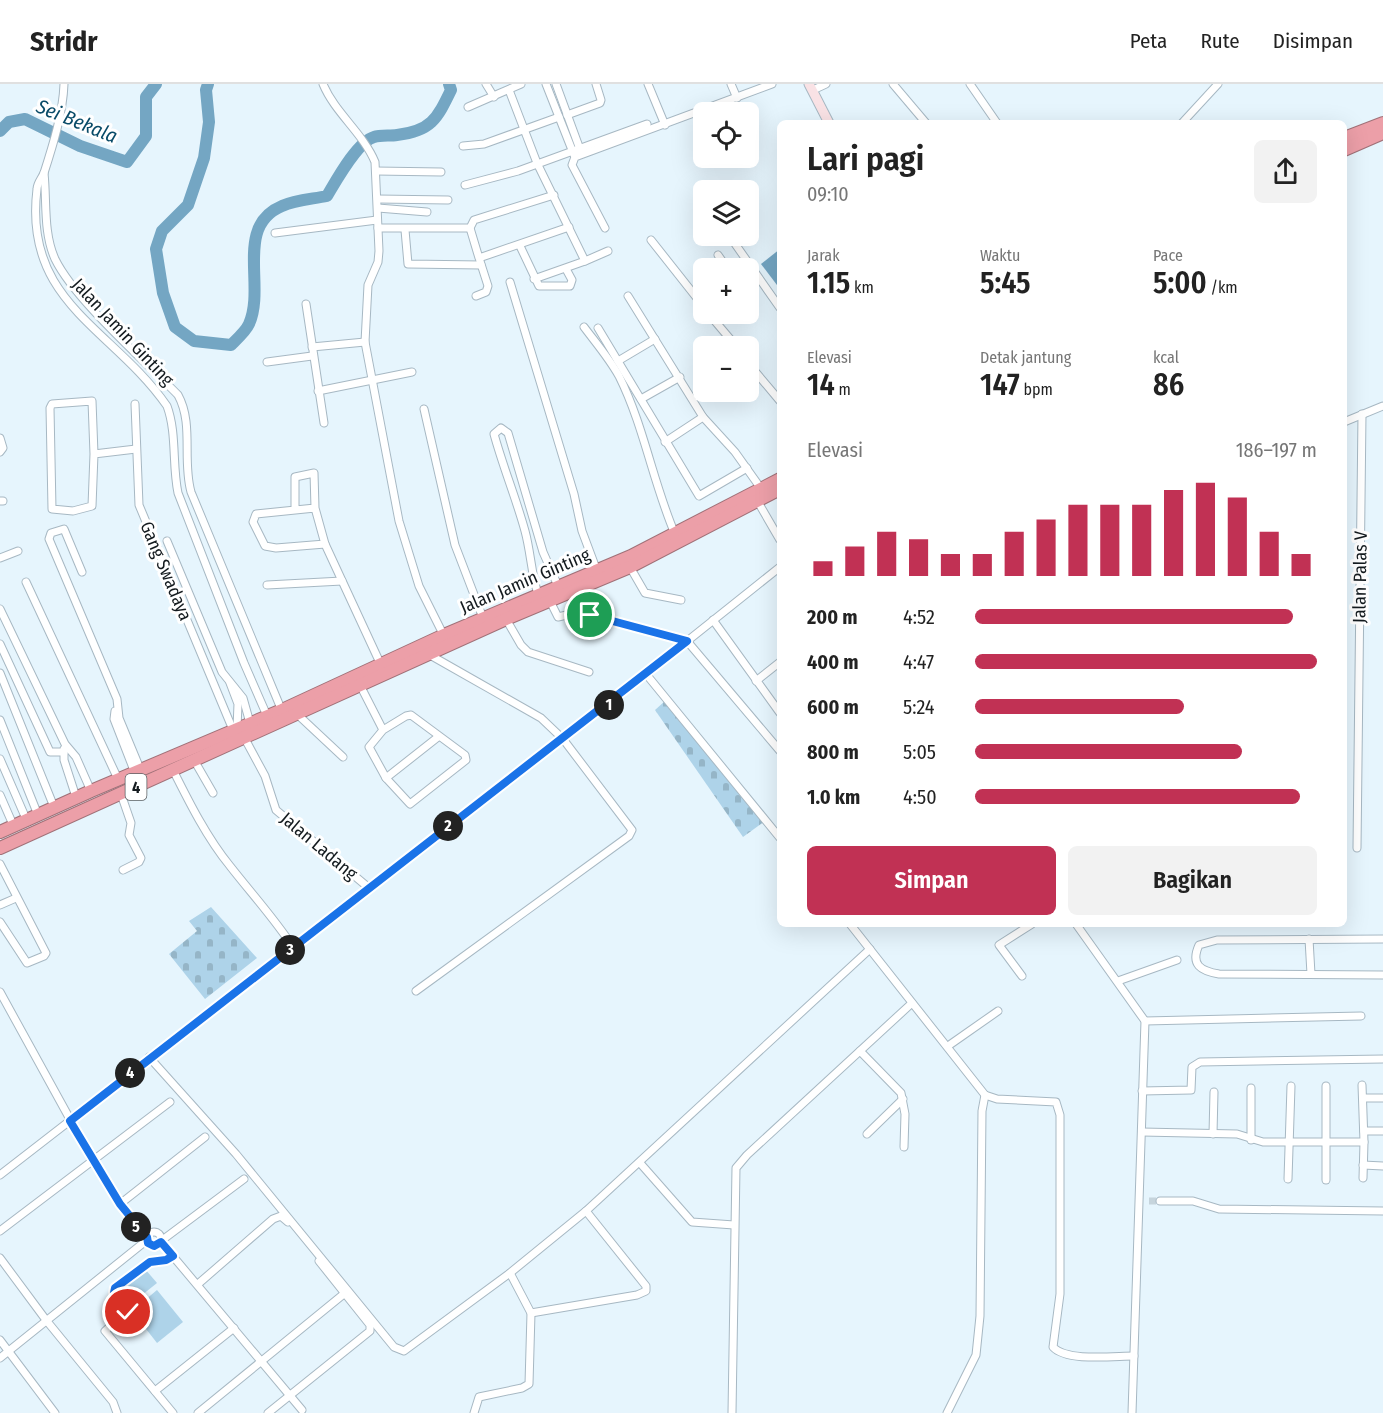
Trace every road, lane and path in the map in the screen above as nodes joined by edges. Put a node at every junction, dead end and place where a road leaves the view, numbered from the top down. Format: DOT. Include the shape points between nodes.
graph roads {
  1 [pos="64,84"];
  2 [pos="323,84"];
  3 [pos="486,84"];
  4 [pos="521,84"];
  5 [pos="546,84"];
  6 [pos="556,84"];
  7 [pos="596,84"];
  8 [pos="648,84"];
  9 [pos="731,84"];
  10 [pos="772,84"];
  11 [pos="826,84"];
  12 [pos="893,84"];
  13 [pos="970,84"];
  14 [pos="1217,84"];
  15 [pos="811,87"];
  16 [pos="509,90"];
  17 [pos="494,97"];
  18 [pos="737,98"];
  19 [pos="468,108"];
  20 [pos="567,115"];
  21 [pos="559,117"];
  22 [pos="828,120"];
  23 [pos="923,120"];
  24 [pos="995,120"];
  25 [pos="1185,120"];
  26 [pos="1383,123"];
  27 [pos="647,124"];
  28 [pos="665,125"];
  29 [pos="524,129"];
  30 [pos="1383,134"];
  31 [pos="1347,137"];
  32 [pos="463,146"];
  33 [pos="1347,149"];
  34 [pos="577,153"];
  35 [pos="537,163"];
  36 [pos="376,171"];
  37 [pos="441,172"];
  38 [pos="44,173"];
  39 [pos="465,185"];
  40 [pos="554,195"];
  41 [pos="378,199"];
  42 [pos="448,200"];
  43 [pos="378,208"];
  44 [pos="427,212"];
  45 [pos="377,220"];
  46 [pos="568,227"];
  47 [pos="378,228"];
  48 [pos="470,228"];
  49 [pos="604,228"];
  50 [pos="405,230"];
  51 [pos="275,233"];
  52 [pos="651,240"];
  53 [pos="520,246"];
  54 [pos="608,252"];
  55 [pos="718,255"];
  56 [pos="720,258"];
  57 [pos="585,261"];
  58 [pos="480,262"];
  59 [pos="566,269"];
  60 [pos="534,279"];
  61 [pos="759,280"];
  62 [pos="510,282"];
  63 [pos="693,293"];
  64 [pos="476,296"];
  65 [pos="628,296"];
  66 [pos="306,304"];
  67 [pos="777,304"];
  68 [pos="717,324"];
  69 [pos="584,327"];
  70 [pos="598,328"];
  71 [pos="728,336"];
  72 [pos="655,339"];
  73 [pos="365,342"];
  74 [pos="312,351"];
  75 [pos="618,361"];
  76 [pos="267,362"];
  77 [pos="412,372"];
  78 [pos="759,376"];
  79 [pos="680,377"];
  80 [pos="372,380"];
  81 [pos="318,391"];
  82 [pos="777,397"];
  83 [pos="641,399"];
  84 [pos="135,404"];
  85 [pos="1383,406"];
  86 [pos="424,409"];
  87 [pos="1362,414"];
  88 [pos="702,417"];
  89 [pos="1347,421"];
  90 [pos="324,423"];
  91 [pos="0,438"];
  92 [pos="665,442"];
  93 [pos="136,449"];
  94 [pos="0,452"];
  95 [pos="94,454"];
  96 [pos="514,455"];
  97 [pos="501,459"];
  98 [pos="315,465"];
  99 [pos="747,468"];
  100 [pos="314,473"];
  101 [pos="521,477"];
  102 [pos="509,480"];
  103 [pos="777,481"];
  104 [pos="762,490"];
  105 [pos="777,490"];
  106 [pos="527,500"];
  107 [pos="753,501"];
  108 [pos="517,504"];
  109 [pos="315,508"];
  110 [pos="295,509"];
  111 [pos="533,523"];
  112 [pos="524,526"];
  113 [pos="675,534"];
  114 [pos="777,536"];
  115 [pos="167,541"];
  116 [pos="325,544"];
  117 [pos="18,551"];
  118 [pos="543,552"];
  119 [pos="531,556"];
  120 [pos="0,558"];
  121 [pos="630,567"];
  122 [pos="777,569"];
  123 [pos="597,571"];
  124 [pos="82,572"];
  125 [pos="342,581"];
  126 [pos="26,582"];
  127 [pos="267,585"];
  128 [pos="558,586"];
  129 [pos="574,590"];
  130 [pos="538,594"];
  131 [pos="681,600"];
  132 [pos="550,601"];
  133 [pos="0,609"];
  134 [pos="483,618"];
  135 [pos="506,619"];
  136 [pos="713,620"];
  137 [pos="447,640"];
  138 [pos="685,643"];
  139 [pos="0,644"];
  140 [pos="430,655"];
  141 [pos="258,656"];
  142 [pos="243,663"];
  143 [pos="777,664"];
  144 [pos="28,665"];
  145 [pos="381,665"];
  146 [pos="15,671"];
  147 [pos="590,672"];
  148 [pos="0,673"];
  149 [pos="646,674"];
  150 [pos="268,678"];
  151 [pos="756,681"];
  152 [pos="230,683"];
  153 [pos="254,686"];
  154 [pos="361,687"];
  155 [pos="777,709"];
  156 [pos="288,714"];
  157 [pos="0,720"];
  158 [pos="269,721"];
  159 [pos="250,723"];
  160 [pos="383,730"];
  161 [pos="238,732"];
  162 [pos="438,737"];
  163 [pos="563,739"];
  164 [pos="64,748"];
  165 [pos="777,748"];
  166 [pos="76,757"];
  167 [pos="343,757"];
  168 [pos="0,759"];
  169 [pos="64,760"];
  170 [pos="194,760"];
  171 [pos="173,770"];
  172 [pos="138,772"];
  173 [pos="386,778"];
  174 [pos="118,780"];
  175 [pos="91,791"];
  176 [pos="213,793"];
  177 [pos="121,794"];
  178 [pos="76,797"];
  179 [pos="0,799"];
  180 [pos="54,807"];
  181 [pos="32,818"];
  182 [pos="14,827"];
  183 [pos="0,832"];
  184 [pos="777,834"];
  185 [pos="0,848"];
  186 [pos="1357,848"];
  187 [pos="0,864"];
  188 [pos="123,870"];
  189 [pos="369,888"];
  190 [pos="16,898"];
  191 [pos="0,905"];
  192 [pos="0,922"];
  193 [pos="852,927"];
  194 [pos="1027,927"];
  195 [pos="1078,927"];
  196 [pos="1309,939"];
  197 [pos="1383,939"];
  198 [pos="293,947"];
  199 [pos="870,949"];
  200 [pos="1177,960"];
  201 [pos="1311,974"];
  202 [pos="1383,975"];
  203 [pos="1022,976"];
  204 [pos="1118,981"];
  205 [pos="416,991"];
  206 [pos="0,992"];
  207 [pos="912,1003"];
  208 [pos="998,1011"];
  209 [pos="1361,1016"];
  210 [pos="1145,1021"];
  211 [pos="948,1046"];
  212 [pos="860,1051"];
  213 [pos="150,1057"];
  214 [pos="1383,1059"];
  215 [pos="1362,1085"];
  216 [pos="1291,1086"];
  217 [pos="1326,1086"];
  218 [pos="1251,1088"];
  219 [pos="1142,1091"];
  220 [pos="1214,1092"];
  221 [pos="985,1095"];
  222 [pos="1363,1098"];
  223 [pos="1383,1098"];
  224 [pos="903,1099"];
  225 [pos="170,1102"];
  226 [pos="70,1121"];
  227 [pos="1364,1131"];
  228 [pos="1383,1131"];
  229 [pos="1142,1132"];
  230 [pos="867,1134"];
  231 [pos="1213,1134"];
  232 [pos="205,1137"];
  233 [pos="1251,1140"];
  234 [pos="1289,1142"];
  235 [pos="1326,1142"];
  236 [pos="1364,1142"];
  237 [pos="904,1147"];
  238 [pos="95,1160"];
  239 [pos="640,1163"];
  240 [pos="1363,1165"];
  241 [pos="1383,1166"];
  242 [pos="0,1175"];
  243 [pos="1363,1178"];
  244 [pos="244,1179"];
  245 [pos="1288,1179"];
  246 [pos="1326,1180"];
  247 [pos="1160,1201"];
  248 [pos="120,1204"];
  249 [pos="586,1211"];
  250 [pos="1383,1211"];
  251 [pos="734,1225"];
  252 [pos="0,1231"];
  253 [pos="147,1239"];
  254 [pos="161,1241"];
  255 [pos="173,1256"];
  256 [pos="0,1258"];
  257 [pos="510,1273"];
  258 [pos="198,1284"];
  259 [pos="345,1293"];
  260 [pos="531,1313"];
  261 [pos="46,1320"];
  262 [pos="234,1328"];
  263 [pos="0,1340"];
  264 [pos="8,1351"];
  265 [pos="1134,1356"];
  266 [pos="0,1358"];
  267 [pos="261,1360"];
  268 [pos="155,1391"];
  269 [pos="290,1396"];
  270 [pos="302,1410"];
  271 [pos="55,1413"];
  272 [pos="117,1413"];
  273 [pos="173,1413"];
  274 [pos="198,1413"];
  275 [pos="268,1413"];
  276 [pos="474,1413"];
  277 [pos="732,1413"];
  278 [pos="947,1413"];
  279 [pos="1132,1413"];
  1 -- 38 [label="street, Jalan Jamin Ginting" via="62,110"];
  2 -- 36 [label="street" via="370,149"];
  3 -- 17 [label="street"];
  4 -- 16 [label="street"];
  5 -- 21 [label="street"];
  6 -- 20 [label="street"];
  7 -- 20 [label="street" via="600,103"];
  8 -- 28 [label="street"];
  9 -- 18 [label="street"];
  10 -- 18 [label="street"];
  11 -- 15 [label="street"];
  12 -- 23 [label="street"];
  13 -- 24 [label="street"];
  14 -- 25 [label="street"];
  15 -- 22 [label="street"];
  16 -- 17 [label="street"];
  16 -- 29 [label="street"];
  17 -- 19 [label="street"];
  18 -- 28 [label="street"];
  20 -- 34 [label="street"];
  21 -- 29 [label="street"];
  21 -- 34 [label="street"];
  26 -- 31 [label="highway"];
  27 -- 34 [label="street"];
  28 -- 34 [label="street"];
  29 -- 32 [label="street" via="484,144"];
  29 -- 35 [label="street"];
  30 -- 33 [label="highway"];
  34 -- 35 [label="street"];
  34 -- 49 [label="street" via="572,165"];
  35 -- 39 [label="street"];
  35 -- 40 [label="street"];
  36 -- 37 [label="street"];
  36 -- 41 [label="street"];
  38 -- 141 [label="street, Jalan Jamin Ginting" via="46,217 55,258 91,306 182,402 191,492"];
  38 -- 142 [label="street, Jalan Jamin Ginting" via="37,185 35,209 37,236 50,277 62,296 167,406 178,493"];
  40 -- 46 [label="street"];
  40 -- 48 [label="street" via="474,220"];
  41 -- 42 [label="street"];
  41 -- 43 [label="street"];
  43 -- 44 [label="street"];
  43 -- 45 [label="street"];
  45 -- 47 [label="street"];
  45 -- 51 [label="street"];
  46 -- 53 [label="street"];
  46 -- 57 [label="street"];
  47 -- 50 [label="street"];
  47 -- 73 [label="street" via="378,262 368,285"];
  48 -- 50 [label="street"];
  48 -- 58 [label="street"];
  50 -- 58 [label="street" via="408,264"];
  52 -- 63 [label="street"];
  53 -- 58 [label="street"];
  53 -- 60 [label="street"];
  54 -- 57 [label="street"];
  55 -- 56 [label="street"];
  57 -- 59 [label="street"];
  58 -- 64 [label="street" via="489,286"];
  59 -- 60 [label="street"];
  59 -- 60 [label="street" via="572,280 570,286 539,286"];
  61 -- 67 [label="street"];
  62 -- 123 [label="street"];
  65 -- 72 [label="street"];
  66 -- 74 [label="street"];
  68 -- 71 [label="street"];
  69 -- 113 [label="street" via="610,361 626,393"];
  70 -- 75 [label="street"];
  72 -- 75 [label="street"];
  72 -- 79 [label="street"];
  73 -- 74 [label="street"];
  73 -- 80 [label="street"];
  74 -- 76 [label="street"];
  74 -- 81 [label="street"];
  75 -- 83 [label="street"];
  77 -- 80 [label="street"];
  78 -- 82 [label="street"];
  79 -- 83 [label="street"];
  79 -- 88 [label="street"];
  80 -- 81 [label="street"];
  80 -- 137 [label="street" via="407,551 419,586"];
  81 -- 90 [label="street"];
  83 -- 92 [label="street"];
  84 -- 93 [label="street, Gang Swadaya"];
  85 -- 87 [label="street"];
  86 -- 134 [label="street" via="455,545"];
  87 -- 89 [label="street"];
  87 -- 186 [label="street, Jalan Palas V"];
  88 -- 92 [label="street"];
  88 -- 99 [label="street"];
  91 -- 94 [label="street"];
  92 -- 99 [label="street" via="699,496"];
  93 -- 95 [label="street"];
  93 -- 161 [label="street, Gang Swadaya" via="139,505"];
  95 -- 95 [label="street" via="92,401 52,405 52,509 73,511 92,506"];
  96 -- 97 [label="street"];
  96 -- 97 [label="street" via="508,433 501,428 494,434"];
  96 -- 101 [label="street"];
  97 -- 102 [label="street"];
  98 -- 100 [label="street"];
  99 -- 104 [label="street"];
  100 -- 109 [label="street"];
  100 -- 110 [label="street" via="295,477"];
  101 -- 102 [label="street"];
  101 -- 106 [label="street"];
  102 -- 108 [label="street"];
  103 -- 104 [label="highway, Jalan Jamin Ginting / 4"];
  104 -- 107 [label="highway, Jalan Jamin Ginting / 4"];
  105 -- 107 [label="highway, Jalan Jamin Ginting / 4"];
  106 -- 108 [label="street"];
  106 -- 111 [label="street"];
  107 -- 113 [label="highway, Jalan Jamin Ginting / 4"];
  107 -- 114 [label="street"];
  107 -- 121 [label="highway, Jalan Jamin Ginting / 4"];
  108 -- 112 [label="street"];
  109 -- 110 [label="street"];
  109 -- 116 [label="street"];
  110 -- 116 [label="street" via="259,512 254,516 253,522 265,546"];
  111 -- 112 [label="street"];
  111 -- 118 [label="street"];
  112 -- 119 [label="street"];
  113 -- 123 [label="highway, Jalan Jamin Ginting / 4"];
  115 -- 152 [label="street"];
  116 -- 125 [label="street"];
  117 -- 120 [label="street"];
  118 -- 119 [label="street"];
  118 -- 128 [label="street"];
  119 -- 130 [label="street" via="530,568"];
  121 -- 129 [label="highway, Jalan Jamin Ginting / 4"];
  121 -- 131 [label="street" via="645,593"];
  122 -- 136 [label="street"];
  123 -- 128 [label="highway, Jalan Jamin Ginting / 4"];
  124 -- 172 [label="street" via="64,529 51,532 49,539 117,699 114,719"];
  125 -- 127 [label="street"];
  125 -- 145 [label="street"];
  126 -- 174 [label="street"];
  128 -- 130 [label="highway, Jalan Jamin Ginting / 4"];
  129 -- 132 [label="highway, Jalan Jamin Ginting / 4"];
  129 -- 138 [label="street" via="590,615"];
  130 -- 134 [label="highway, Jalan Jamin Ginting / 4"];
  132 -- 135 [label="highway, Jalan Jamin Ginting / 4"];
  132 -- 138 [label="street" via="558,618 571,614"];
  133 -- 144 [label="street"];
  134 -- 137 [label="highway, Jalan Jamin Ginting / 4"];
  135 -- 137 [label="highway, Jalan Jamin Ginting / 4"];
  135 -- 147 [label="street" via="528,652"];
  136 -- 138 [label="street"];
  136 -- 151 [label="street"];
  137 -- 140 [label="highway, Jalan Jamin Ginting / 4"];
  137 -- 145 [label="highway, Jalan Jamin Ginting / 4"];
  138 -- 149 [label="street"];
  138 -- 165 [label="street"];
  139 -- 146 [label="street"];
  140 -- 154 [label="highway, Jalan Jamin Ginting / 4"];
  140 -- 163 [label="street" via="541,718"];
  141 -- 142 [label="street"];
  141 -- 150 [label="street, Jalan Jamin Ginting"];
  142 -- 153 [label="street, Jalan Jamin Ginting"];
  143 -- 151 [label="street"];
  144 -- 146 [label="street"];
  144 -- 164 [label="street"];
  145 -- 156 [label="highway, Jalan Jamin Ginting / 4"];
  146 -- 164 [label="street" via="50,752"];
  148 -- 180 [label="street"];
  149 -- 163 [label="street"];
  149 -- 184 [label="street"];
  150 -- 153 [label="street"];
  150 -- 156 [label="street, Jalan Jamin Ginting"];
  151 -- 155 [label="street"];
  152 -- 159 [label="street" via="243,698"];
  152 -- 161 [label="street" via="238,704"];
  153 -- 158 [label="street, Jalan Jamin Ginting"];
  154 -- 156 [label="highway, Jalan Jamin Ginting / 4"];
  154 -- 160 [label="street"];
  156 -- 158 [label="highway, Jalan Jamin Ginting / 4"];
  156 -- 167 [label="street"];
  157 -- 181 [label="street"];
  158 -- 159 [label="highway, Jalan Jamin Ginting / 4"];
  158 -- 161 [label="highway, Jalan Jamin Ginting / 4"];
  159 -- 161 [label="highway, Jalan Jamin Ginting / 4"];
  160 -- 162 [label="street" via="410,715"];
  160 -- 173 [label="street" via="369,746"];
  161 -- 170 [label="highway, Jalan Jamin Ginting / 4"];
  161 -- 172 [label="highway, Jalan Jamin Ginting / 4"];
  161 -- 189 [label="street, Jalan Ladang" via="265,776 276,810"];
  162 -- 173 [label="street"];
  162 -- 173 [label="street" via="465,755 466,760 413,804 406,802"];
  163 -- 189 [label="street"];
  163 -- 205 [label="street" via="631,828 631,834"];
  164 -- 166 [label="street"];
  164 -- 169 [label="street"];
  166 -- 169 [label="street"];
  166 -- 175 [label="street"];
  168 -- 181 [label="street"];
  169 -- 178 [label="street"];
  170 -- 171 [label="highway, Jalan Jamin Ginting / 4"];
  170 -- 176 [label="street"];
  171 -- 177 [label="highway, Jalan Jamin Ginting / 4"];
  171 -- 198 [label="street" via="229,865"];
  172 -- 174 [label="highway, Jalan Jamin Ginting / 4"];
  174 -- 175 [label="highway, Jalan Jamin Ginting / 4"];
  175 -- 178 [label="highway, Jalan Jamin Ginting / 4"];
  177 -- 185 [label="highway, Jalan Jamin Ginting / 4"];
  177 -- 188 [label="street" via="132,823 129,835 141,858"];
  178 -- 180 [label="highway, Jalan Jamin Ginting / 4"];
  179 -- 182 [label="street"];
  180 -- 181 [label="highway, Jalan Jamin Ginting / 4"];
  181 -- 182 [label="highway, Jalan Jamin Ginting / 4"];
  182 -- 183 [label="highway, Jalan Jamin Ginting / 4"];
  187 -- 190 [label="street"];
  189 -- 198 [label="street"];
  190 -- 191 [label="street"];
  190 -- 192 [label="street" via="45,956 27,963"];
  193 -- 199 [label="street"];
  194 -- 203 [label="street" via="999,945"];
  195 -- 204 [label="street"];
  196 -- 197 [label="street"];
  196 -- 201 [label="street"];
  196 -- 201 [label="street" via="1203,942 1196,957 1203,972"];
  198 -- 213 [label="street"];
  199 -- 207 [label="street"];
  199 -- 239 [label="street"];
  200 -- 204 [label="street"];
  201 -- 202 [label="street"];
  204 -- 210 [label="street"];
  206 -- 226 [label="street"];
  207 -- 211 [label="street"];
  207 -- 212 [label="street"];
  208 -- 211 [label="street"];
  209 -- 210 [label="street"];
  210 -- 219 [label="street"];
  211 -- 221 [label="street"];
  212 -- 224 [label="street"];
  212 -- 251 [label="street" via="739,1163"];
  213 -- 226 [label="street"];
  213 -- 257 [label="street" via="398,1350 411,1347"];
  214 -- 219 [label="street" via="1200,1062 1192,1067 1191,1090"];
  215 -- 222 [label="street"];
  216 -- 234 [label="street"];
  217 -- 235 [label="street"];
  218 -- 233 [label="street"];
  219 -- 229 [label="street"];
  220 -- 231 [label="street"];
  221 -- 265 [label="street" via="997,1099 1051,1100 1059,1107 1060,1294 1053,1347 1067,1355"];
  221 -- 278 [label="street" via="977,1348"];
  222 -- 223 [label="street"];
  222 -- 227 [label="street"];
  224 -- 230 [label="street"];
  224 -- 237 [label="street"];
  225 -- 238 [label="street"];
  226 -- 238 [label="street"];
  226 -- 242 [label="street"];
  227 -- 228 [label="street"];
  227 -- 236 [label="street"];
  229 -- 231 [label="street"];
  229 -- 265 [label="street" via="1144,1201"];
  231 -- 233 [label="street" via="1242,1135"];
  232 -- 248 [label="street"];
  233 -- 234 [label="street"];
  234 -- 235 [label="street"];
  234 -- 245 [label="street"];
  235 -- 236 [label="street"];
  235 -- 246 [label="street"];
  236 -- 240 [label="street"];
  238 -- 248 [label="street"];
  238 -- 252 [label="street"];
  239 -- 249 [label="street"];
  239 -- 251 [label="street" via="692,1222"];
  240 -- 241 [label="street"];
  240 -- 243 [label="street"];
  244 -- 254 [label="street"];
  247 -- 250 [label="street" via="1193,1201 1219,1209"];
  248 -- 253 [label="street"];
  249 -- 257 [label="street"];
  249 -- 260 [label="street" via="646,1291"];
  251 -- 277 [label="street"];
  253 -- 254 [label="street" via="155,1232"];
  253 -- 261 [label="street"];
  254 -- 255 [label="street"];
  255 -- 258 [label="street"];
  255 -- 268 [label="street" via="150,1262 115,1288 128,1310 105,1331"];
  256 -- 261 [label="street"];
  257 -- 260 [label="street"];
  258 -- 259 [label="street" via="280,1216"];
  258 -- 262 [label="street"];
  259 -- 267 [label="street"];
  259 -- 269 [label="street" via="370,1325 370,1331"];
  260 -- 276 [label="street" via="529,1384 479,1397"];
  261 -- 264 [label="street"];
  261 -- 272 [label="street" via="113,1402"];
  262 -- 267 [label="street"];
  262 -- 268 [label="street"];
  263 -- 264 [label="street"];
  264 -- 266 [label="street"];
  264 -- 271 [label="street"];
  265 -- 279 [label="street"];
  267 -- 269 [label="street"];
  267 -- 274 [label="street"];
  268 -- 273 [label="street"];
  269 -- 270 [label="street"];
  269 -- 275 [label="street"];
}
